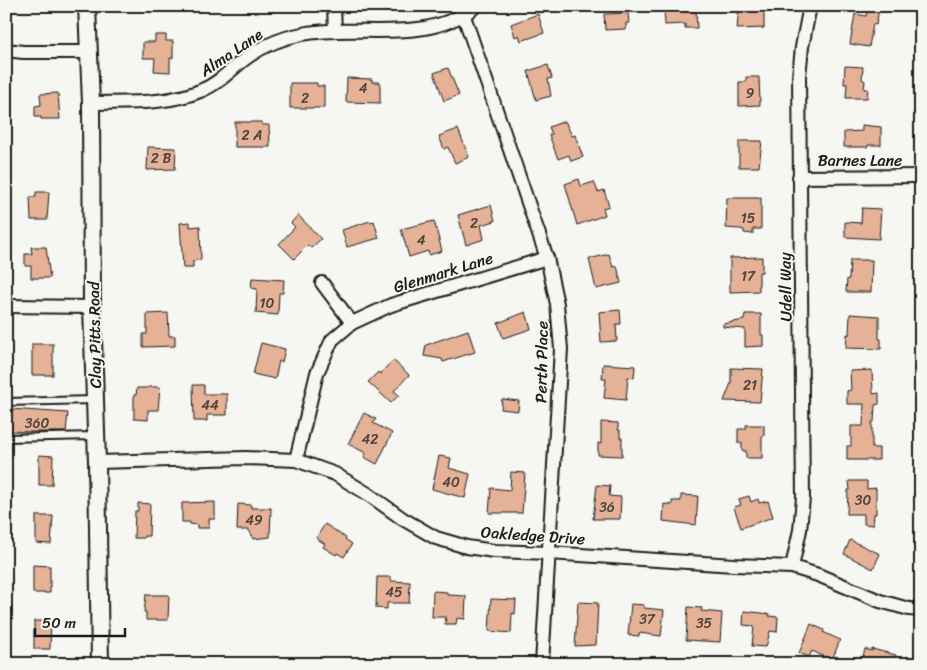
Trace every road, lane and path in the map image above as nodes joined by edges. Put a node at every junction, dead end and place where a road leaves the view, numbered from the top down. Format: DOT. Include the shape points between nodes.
graph roads {
  1 [pos="87,6"];
  2 [pos="334,6"];
  3 [pos="476,6"];
  4 [pos="810,6"];
  5 [pos="464,16"];
  6 [pos="335,31"];
  7 [pos="6,50"];
  8 [pos="88,52"];
  9 [pos="91,103"];
  10 [pos="921,176"];
  11 [pos="799,177"];
  12 [pos="547,258"];
  13 [pos="322,283"];
  14 [pos="6,306"];
  15 [pos="92,307"];
  16 [pos="352,323"];
  17 [pos="95,400"];
  18 [pos="6,402"];
  19 [pos="97,436"];
  20 [pos="6,438"];
  21 [pos="296,460"];
  22 [pos="97,462"];
  23 [pos="549,552"];
  24 [pos="792,566"];
  25 [pos="921,610"];
  26 [pos="100,664"];
  27 [pos="542,664"];
  1 -- 8 [label="street, Clay Pitts Road"];
  2 -- 6 [label="street"];
  3 -- 5 [label="street, Alma Lane"];
  4 -- 11 [label="street, Udell Way" via="799,76"];
  5 -- 6 [label="street, Alma Lane" via="411,30"];
  5 -- 12 [label="street, Perth Place"];
  6 -- 9 [label="street, Alma Lane" via="271,42 201,91 171,100"];
  7 -- 8 [label="street"];
  8 -- 9 [label="street, Clay Pitts Road"];
  9 -- 15 [label="street, Clay Pitts Road"];
  10 -- 11 [label="street, Barnes Lane"];
  11 -- 24 [label="street, Udell Way" via="803,498"];
  12 -- 16 [label="street, Glenmark Lane" via="391,305"];
  12 -- 23 [label="street, Perth Place" via="558,304 561,349"];
  13 -- 16 [label="street"];
  14 -- 15 [label="street"];
  15 -- 17 [label="street, Clay Pitts Road"];
  16 -- 21 [label="street, Glenmark Lane" via="332,340 317,373"];
  17 -- 18 [label="lane"];
  17 -- 19 [label="street, Clay Pitts Road"];
  19 -- 20 [label="lane"];
  19 -- 22 [label="street, Clay Pitts Road"];
  21 -- 22 [label="street, Oakledge Drive" via="246,458"];
  21 -- 23 [label="street, Oakledge Drive" via="336,474 403,520 436,538 494,551"];
  22 -- 26 [label="street, Clay Pitts Road"];
  23 -- 24 [label="street, Oakledge Drive"];
  23 -- 27 [label="street, Perth Place"];
  24 -- 25 [label="street, Oakledge Drive" via="880,601"];
}
